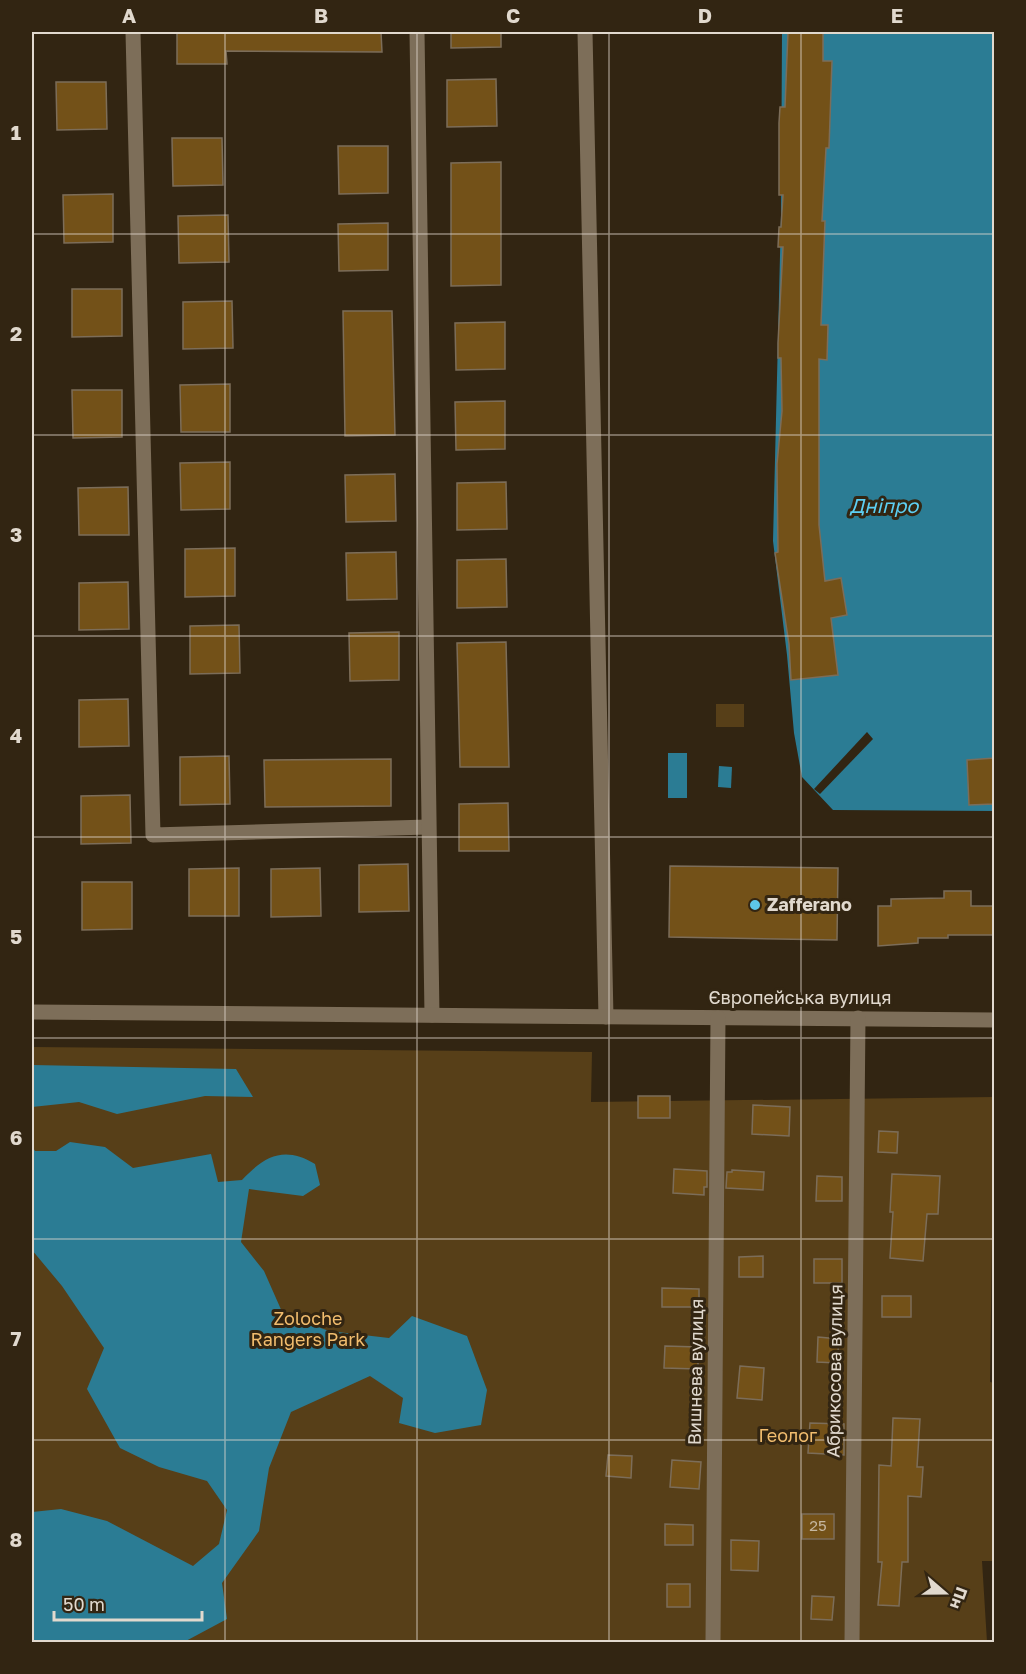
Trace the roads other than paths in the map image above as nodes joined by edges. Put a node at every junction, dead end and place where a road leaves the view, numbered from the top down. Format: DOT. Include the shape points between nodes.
graph roads {
  1 [pos="133,32"];
  2 [pos="417,32"];
  3 [pos="585,32"];
  4 [pos="428,827"];
  5 [pos="32,1012"];
  6 [pos="432,1015"];
  7 [pos="606,1017"];
  8 [pos="718,1017"];
  9 [pos="858,1018"];
  10 [pos="994,1020"];
  11 [pos="713,1642"];
  12 [pos="852,1642"];
  1 -- 4 [label="street" via="153,835"];
  2 -- 4 [label="street"];
  3 -- 7 [label="street"];
  4 -- 6 [label="street"];
  5 -- 6 [label="street, Європейська вулиця"];
  6 -- 7 [label="street, Європейська вулиця"];
  7 -- 8 [label="street, Європейська вулиця"];
  8 -- 9 [label="street, Європейська вулиця"];
  8 -- 11 [label="street, Вишнева вулиця"];
  9 -- 10 [label="street, Європейська вулиця"];
  9 -- 12 [label="street, Абрикосова вулиця"];
}
